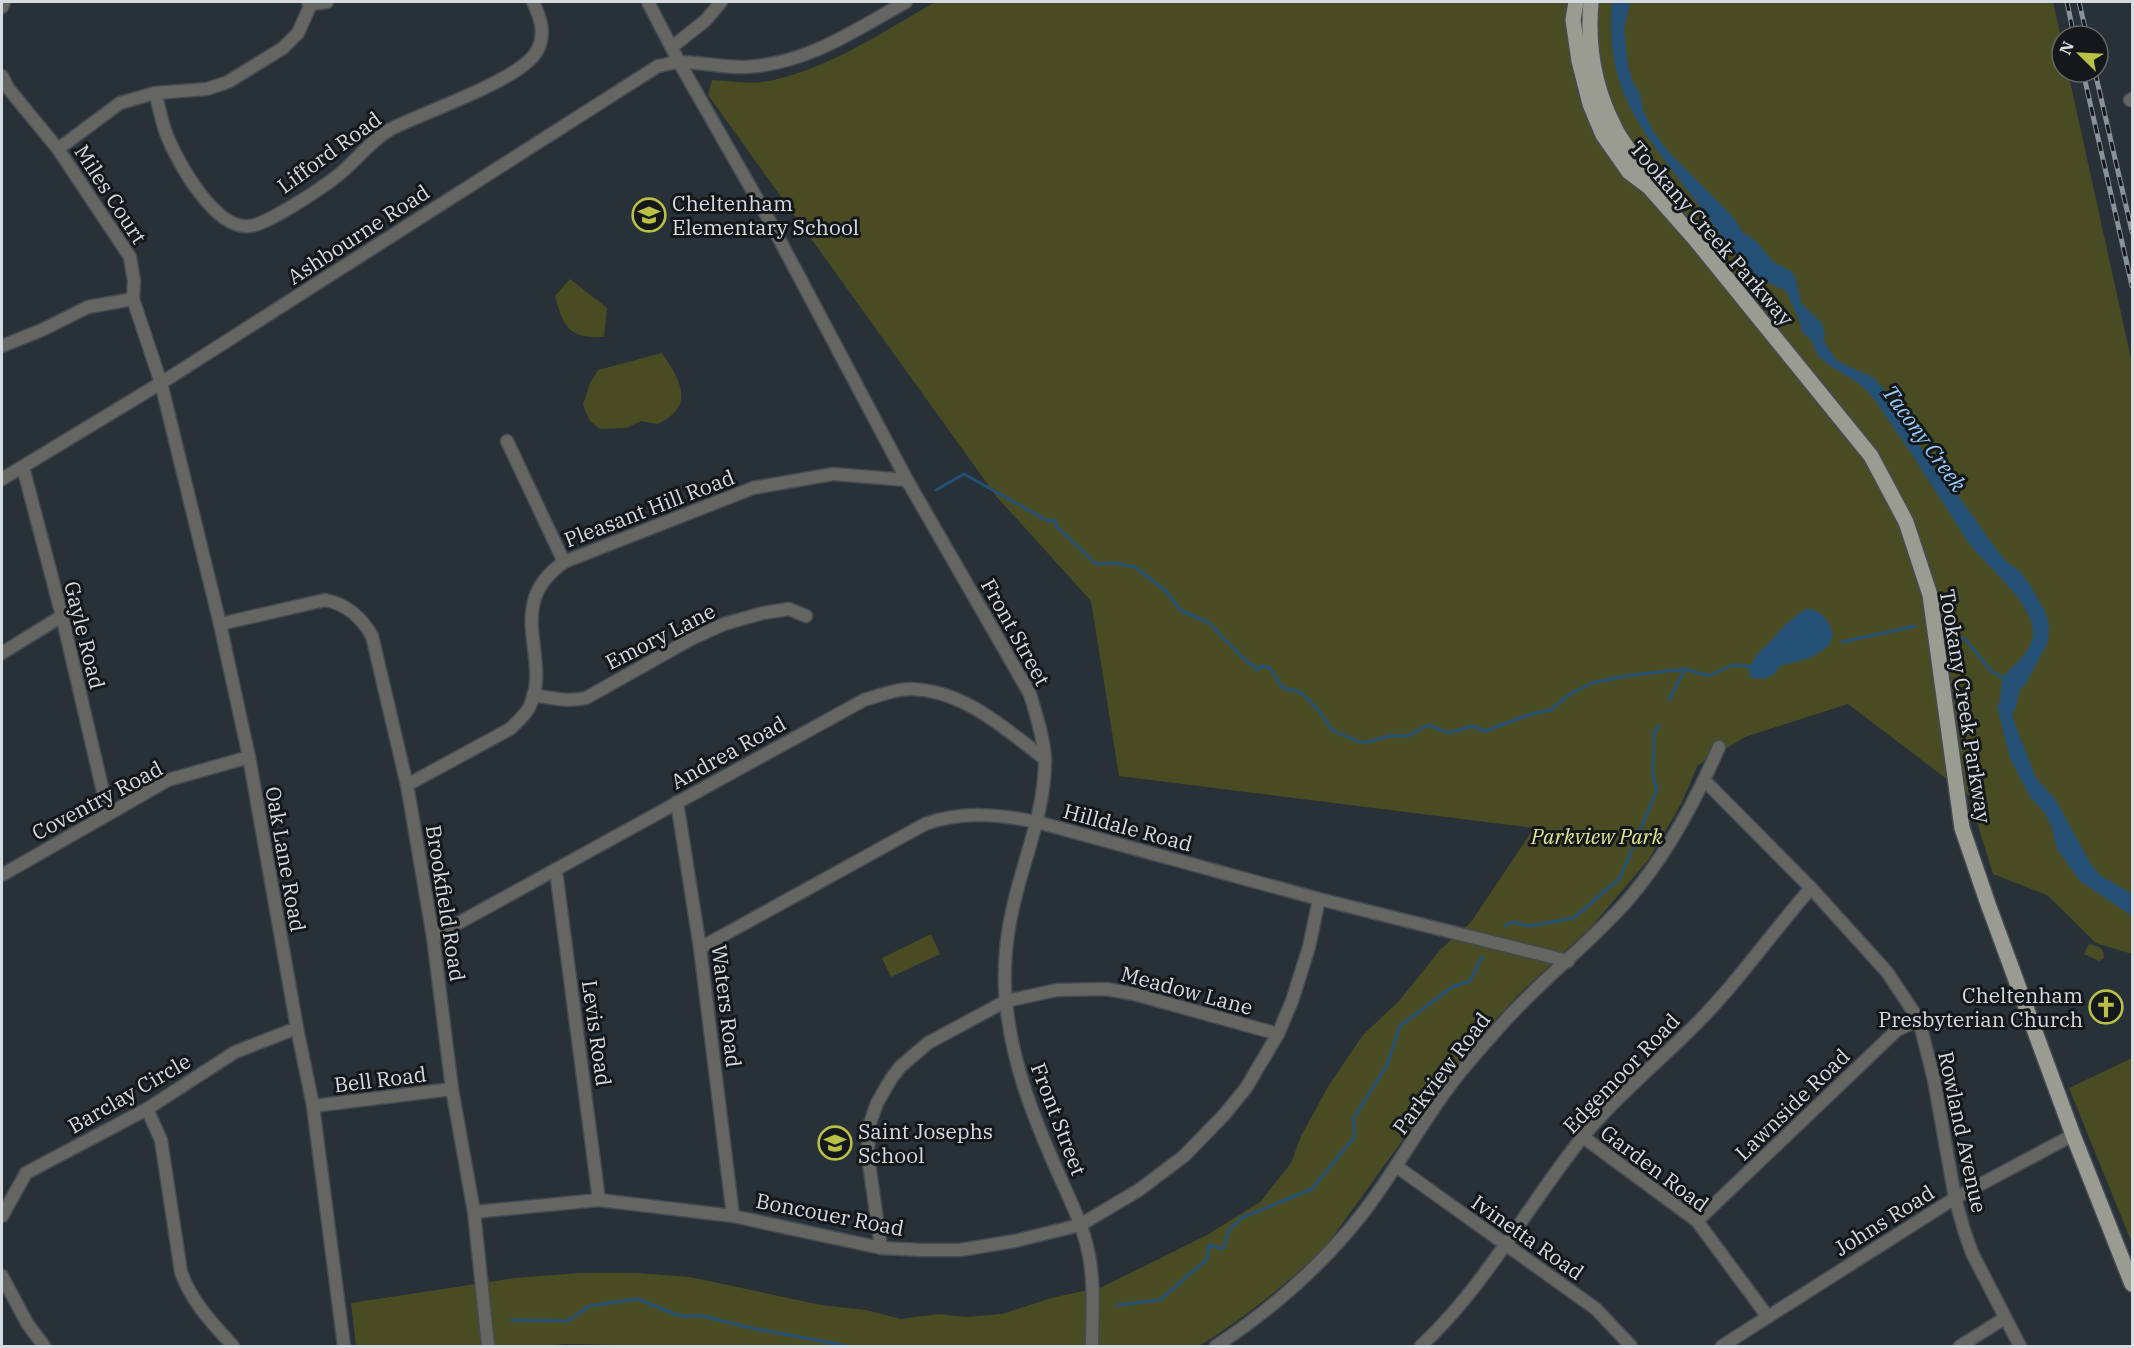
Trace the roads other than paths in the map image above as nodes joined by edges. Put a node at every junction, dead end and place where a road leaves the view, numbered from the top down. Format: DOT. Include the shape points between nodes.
graph roads {
  1 [pos="4,2"];
  2 [pos="327,2"];
  3 [pos="533,2"];
  4 [pos="648,2"];
  5 [pos="722,2"];
  6 [pos="906,2"];
  7 [pos="1576,2"];
  8 [pos="1591,2"];
  9 [pos="309,3"];
  10 [pos="2,8"];
  11 [pos="672,47"];
  12 [pos="679,62"];
  13 [pos="2,76"];
  14 [pos="155,93"];
  15 [pos="58,149"];
  16 [pos="1649,188"];
  17 [pos="133,299"];
  18 [pos="2,346"];
  19 [pos="161,384"];
  20 [pos="507,441"];
  21 [pos="22,467"];
  22 [pos="2,479"];
  23 [pos="907,480"];
  24 [pos="564,562"];
  25 [pos="62,616"];
  26 [pos="806,616"];
  27 [pos="220,624"];
  28 [pos="2,653"];
  29 [pos="533,695"];
  30 [pos="1719,747"];
  31 [pos="249,757"];
  32 [pos="1045,759"];
  33 [pos="1704,780"];
  34 [pos="407,785"];
  35 [pos="677,802"];
  36 [pos="108,813"];
  37 [pos="1037,822"];
  38 [pos="556,871"];
  39 [pos="2,874"];
  40 [pos="1810,888"];
  41 [pos="1319,899"];
  42 [pos="433,937"];
  43 [pos="700,948"];
  44 [pos="1568,961"];
  45 [pos="1006,1001"];
  46 [pos="1919,1020"];
  47 [pos="297,1028"];
  48 [pos="1278,1034"];
  49 [pos="452,1089"];
  50 [pos="313,1106"];
  51 [pos="147,1109"];
  52 [pos="2073,1135"];
  53 [pos="1582,1137"];
  54 [pos="1396,1166"];
  55 [pos="1955,1198"];
  56 [pos="599,1200"];
  57 [pos="474,1212"];
  58 [pos="2,1216"];
  59 [pos="733,1216"];
  60 [pos="1697,1221"];
  61 [pos="1080,1225"];
  62 [pos="1505,1245"];
  63 [pos="881,1248"];
  64 [pos="2,1276"];
  65 [pos="2133,1284"];
  66 [pos="1767,1317"];
  67 [pos="2005,1318"];
  68 [pos="44,1347"];
  69 [pos="232,1347"];
  70 [pos="344,1347"];
  71 [pos="488,1347"];
  72 [pos="1092,1347"];
  73 [pos="1216,1347"];
  74 [pos="1421,1347"];
  75 [pos="1631,1347"];
  76 [pos="1722,1347"];
  77 [pos="1960,1347"];
  78 [pos="2020,1347"];
  1 -- 10 [label="street"];
  2 -- 9 [label="street"];
  3 -- 14 [label="street, Lifford Road" via="543,26 538,50 526,66 390,129 336,177 263,223 247,227 219,216 207,204 176,156"];
  4 -- 11 [label="street"];
  5 -- 11 [label="street"];
  6 -- 12 [label="street" via="820,49 783,62 745,67"];
  7 -- 16 [label="main road, Tookany Creek Parkway" via="1573,21 1590,104 1604,135 1629,172"];
  8 -- 16 [label="main road, Tookany Creek Parkway" via="1591,57 1602,100"];
  9 -- 14 [label="street" via="298,33 283,48 228,82 207,89"];
  11 -- 12 [label="street"];
  12 -- 19 [label="street, Ashbourne Road" via="658,66 640,76"];
  12 -- 23 [label="street, Front Street" via="768,218"];
  13 -- 15 [label="street, Miles Court"];
  14 -- 15 [label="street" via="120,103"];
  15 -- 17 [label="street, Miles Court" via="130,257"];
  16 -- 52 [label="main road, Tookany Creek Parkway" via="1871,456 1906,522 1930,595 1962,828"];
  17 -- 18 [label="street" via="88,307"];
  17 -- 19 [label="street, Miles Court"];
  19 -- 21 [label="street, Ashbourne Road"];
  19 -- 27 [label="street, Oak Lane Road"];
  20 -- 24 [label="street"];
  21 -- 22 [label="street, Ashbourne Road"];
  21 -- 25 [label="street, Gayle Road"];
  23 -- 24 [label="street, Pleasant Hill Road" via="833,474 753,488"];
  23 -- 32 [label="street, Front Street" via="1030,694"];
  24 -- 29 [label="street, Pleasant Hill Road" via="545,579 531,610 536,678"];
  25 -- 28 [label="street"];
  25 -- 36 [label="street, Gayle Road"];
  26 -- 29 [label="street, Emory Lane" via="789,609 724,624 684,642 586,698"];
  27 -- 31 [label="street, Oak Lane Road"];
  27 -- 34 [label="street, Brookfield Road" via="325,600 356,616 372,636"];
  29 -- 34 [label="street, Pleasant Hill Road" via="522,718 510,729"];
  30 -- 33 [label="street, Parkview Road"];
  31 -- 36 [label="street, Coventry Road" via="168,780"];
  31 -- 47 [label="street, Oak Lane Road"];
  32 -- 35 [label="street, Andrea Road" via="967,703 908,689 864,700"];
  32 -- 37 [label="street, Front Street"];
  33 -- 40 [label="street, Rowland Avenue"];
  33 -- 44 [label="street, Parkview Road" via="1645,878 1626,903"];
  34 -- 42 [label="street, Brookfield Road"];
  35 -- 38 [label="street, Andrea Road"];
  35 -- 43 [label="street, Waters Road"];
  36 -- 39 [label="street, Coventry Road"];
  37 -- 41 [label="street, Hilldale Road"];
  37 -- 43 [label="street, Hilldale Road" via="978,814 945,817 925,824"];
  37 -- 45 [label="street, Front Street" via="1013,908 1005,966"];
  38 -- 42 [label="street, Andrea Road"];
  38 -- 56 [label="street, Levis Road"];
  40 -- 46 [label="street, Rowland Avenue" via="1887,972"];
  40 -- 53 [label="street, Edgemoor Road" via="1716,1002"];
  41 -- 44 [label="street, Hilldale Road"];
  41 -- 48 [label="street, Boncouer Road" via="1309,947"];
  42 -- 49 [label="street, Brookfield Road"];
  43 -- 59 [label="street, Waters Road"];
  44 -- 54 [label="street, Parkview Road" via="1528,996 1460,1072"];
  45 -- 48 [label="street, Meadow Lane" via="1057,990 1106,989"];
  45 -- 61 [label="street, Front Street" via="1021,1081"];
  45 -- 63 [label="street, Meadow Lane" via="928,1043 900,1067 883,1092 869,1126 868,1144"];
  46 -- 55 [label="street, Rowland Avenue"];
  46 -- 60 [label="street, Lawnside Road" via="1898,1030"];
  47 -- 50 [label="street, Oak Lane Road"];
  47 -- 51 [label="street, Barclay Circle" via="236,1052"];
  48 -- 61 [label="street, Boncouer Road" via="1246,1088 1203,1138 1139,1190"];
  49 -- 50 [label="street, Bell Road"];
  49 -- 57 [label="street, Brookfield Road"];
  50 -- 70 [label="street, Oak Lane Road"];
  51 -- 58 [label="street, Barclay Circle" via="26,1173"];
  51 -- 69 [label="street" via="162,1140 186,1288"];
  52 -- 55 [label="street, Johns Road"];
  52 -- 65 [label="main road, Tookany Creek Parkway"];
  53 -- 60 [label="street, Garden Road"];
  53 -- 62 [label="street, Edgemoor Road"];
  54 -- 62 [label="street, Ivinetta Road"];
  54 -- 73 [label="street, Parkview Road" via="1328,1254 1305,1277"];
  55 -- 66 [label="street, Johns Road"];
  55 -- 67 [label="street, Rowland Avenue" via="1972,1253"];
  56 -- 57 [label="street, Boncouer Road"];
  56 -- 59 [label="street, Boncouer Road"];
  57 -- 71 [label="street, Brookfield Road"];
  59 -- 63 [label="street, Boncouer Road"];
  60 -- 66 [label="street, Garden Road"];
  61 -- 63 [label="street, Boncouer Road" via="960,1250"];
  61 -- 72 [label="street, Front Street" via="1090,1262"];
  62 -- 74 [label="street, Edgemoor Road" via="1466,1300"];
  62 -- 75 [label="street, Ivinetta Road" via="1596,1309"];
  64 -- 68 [label="street"];
  66 -- 76 [label="street, Johns Road"];
  67 -- 77 [label="street"];
  67 -- 78 [label="street, Rowland Avenue"];
}
